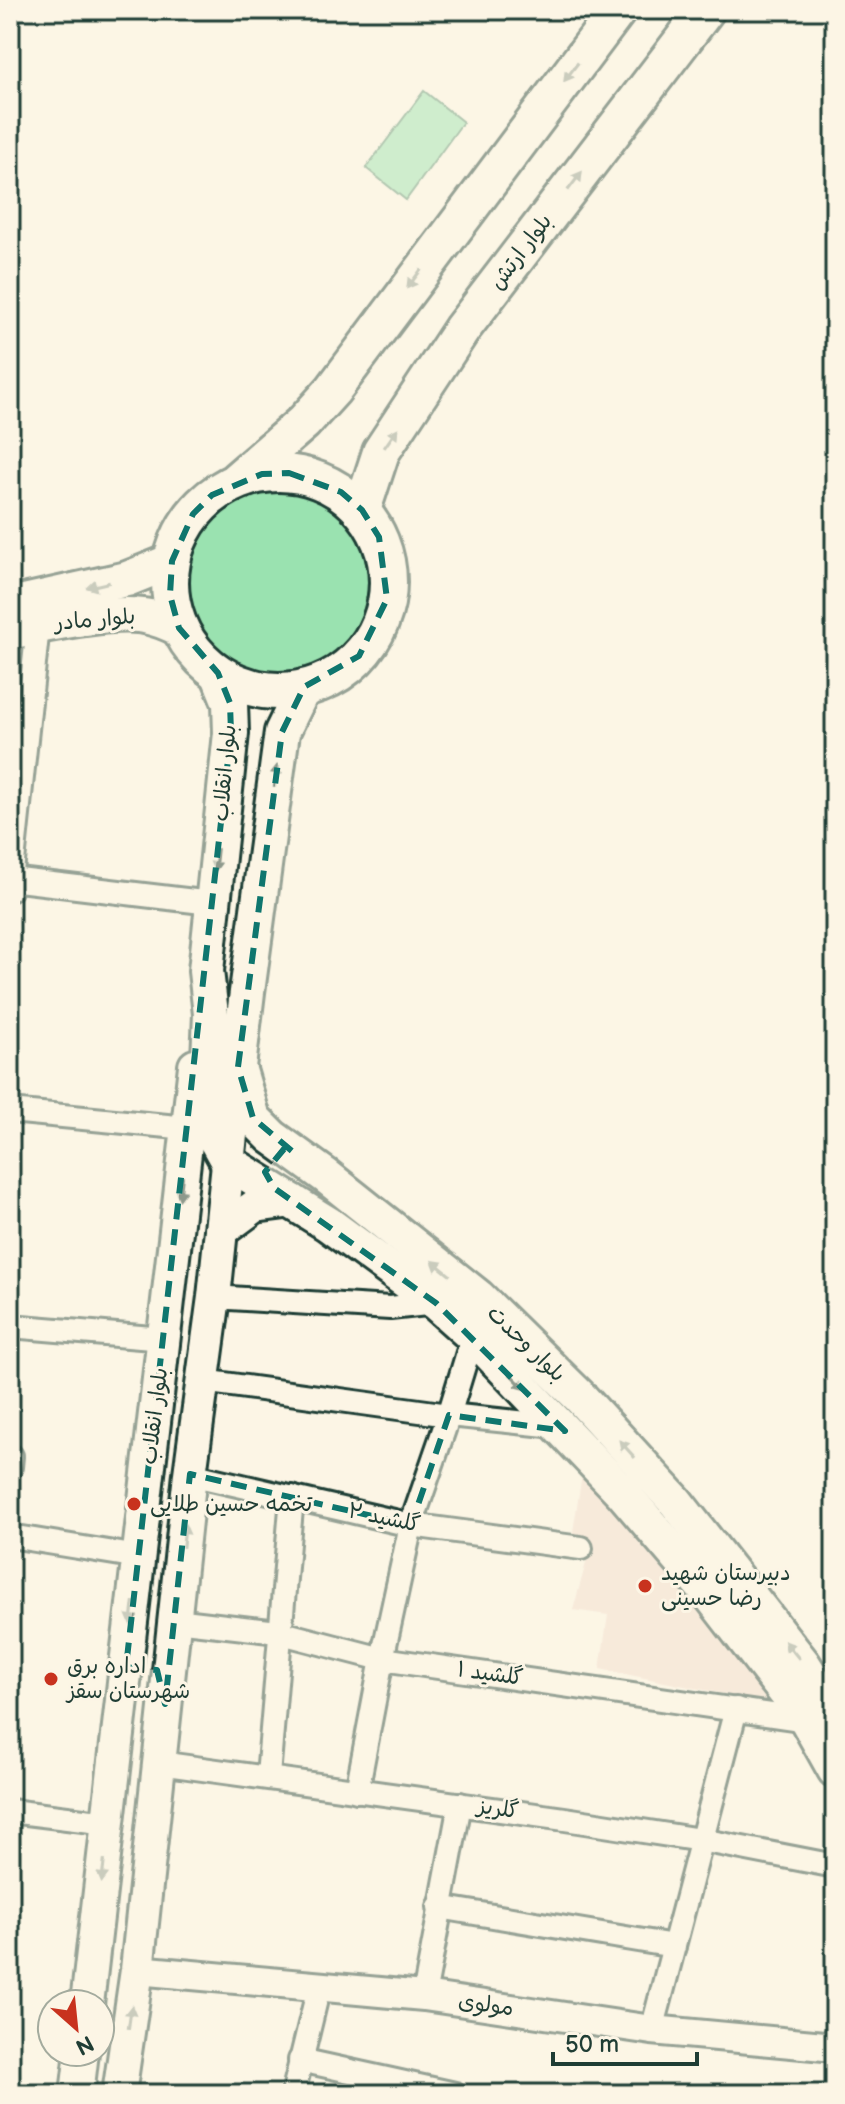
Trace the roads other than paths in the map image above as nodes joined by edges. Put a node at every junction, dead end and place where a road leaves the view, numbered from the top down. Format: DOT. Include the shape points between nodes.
graph roads {
  1 [pos="618,10"];
  2 [pos="706,10"];
  3 [pos="235,482"];
  4 [pos="362,510"];
  5 [pos="172,561"];
  6 [pos="10,605"];
  7 [pos="179,628"];
  8 [pos="24,629"];
  9 [pos="218,673"];
  10 [pos="304,687"];
  11 [pos="10,883"];
  12 [pos="211,903"];
  13 [pos="206,971"];
  14 [pos="238,1067"];
  15 [pos="10,1114"];
  16 [pos="188,1128"];
  17 [pos="293,1152"];
  18 [pos="228,1162"];
  19 [pos="284,1194"];
  20 [pos="221,1231"];
  21 [pos="214,1297"];
  22 [pos="436,1303"];
  23 [pos="10,1326"];
  24 [pos="473,1336"];
  25 [pos="164,1339"];
  26 [pos="203,1381"];
  27 [pos="449,1415"];
  28 [pos="565,1431"];
  29 [pos="190,1474"];
  30 [pos="292,1497"];
  31 [pos="411,1525"];
  32 [pos="10,1536"];
  33 [pos="581,1548"];
  34 [pos="139,1557"];
  35 [pos="175,1620"];
  36 [pos="278,1632"];
  37 [pos="382,1659"];
  38 [pos="126,1667"];
  39 [pos="165,1704"];
  40 [pos="736,1709"];
  41 [pos="821,1718"];
  42 [pos="159,1763"];
  43 [pos="835,1770"];
  44 [pos="268,1776"];
  45 [pos="357,1791"];
  46 [pos="460,1804"];
  47 [pos="10,1811"];
  48 [pos="108,1823"];
  49 [pos="701,1840"];
  50 [pos="835,1866"];
  51 [pos="439,1907"];
  52 [pos="674,1946"];
  53 [pos="137,1970"];
  54 [pos="319,1987"];
  55 [pos="89,1988"];
  56 [pos="424,1996"];
  57 [pos="652,2030"];
  58 [pos="835,2047"];
  59 [pos="300,2060"];
  60 [pos="80,2068"];
  61 [pos="77,2094"];
  62 [pos="119,2094"];
  63 [pos="293,2094"];
  64 [pos="455,2094"];
  1 -- 3 [label="highway, one-way" via="333,390"];
  4 -- 2 [label="highway, بلوار ارتش, one-way" via="381,452 462,329"];
  3 -- 4 [label="highway" via="262,474 303,476 341,492"];
  3 -- 5 [label="highway" via="193,514"];
  4 -- 10 [label="highway" via="379,537 387,567 387,599 377,630 359,656 334,676"];
  5 -- 6 [label="main road, بلوار مادر, one-way" via="127,579"];
  5 -- 7 [label="highway" via="170,595"];
  7 -- 8 [label="main road, بلوار مادر" via="147,616 122,615"];
  7 -- 9 [label="highway"];
  8 -- 11 [label="street"];
  9 -- 10 [label="highway" via="260,689"];
  9 -- 12 [label="main road, بلوار انقلاب, one-way" via="230,703 231,733"];
  14 -- 10 [label="main road, بلوار وحدت, one-way" via="282,732"];
  11 -- 12 [label="street"];
  12 -- 13 [label="main road, بلوار انقلاب"];
  13 -- 16 [label="main road, بلوار انقلاب"];
  13 -- 18 [label="main road, بلوار انقلاب" via="211,1014 207,1104 212,1133"];
  14 -- 17 [label="main road, بلوار وحدت" via="253,1118"];
  14 -- 18 [label="main road, بلوار انقلاب"];
  15 -- 16 [label="street"];
  16 -- 25 [label="main road, بلوار انقلاب, one-way"];
  17 -- 19 [label="main road" via="285,1149 268,1168 267,1176"];
  41 -- 17 [label="main road, بلوار وحدت, one-way" via="803,1664 676,1502 579,1396 478,1297"];
  18 -- 19 [label="main road"];
  18 -- 20 [label="main road, بلوار انقلاب"];
  19 -- 20 [label="main road" via="255,1206"];
  19 -- 22 [label="main road, بلوار وحدت"];
  20 -- 21 [label="main road, بلوار انقلاب"];
  21 -- 22 [label="street" via="390,1308"];
  21 -- 26 [label="main road, بلوار انقلاب"];
  22 -- 24 [label="main road, بلوار وحدت"];
  23 -- 25 [label="street"];
  24 -- 27 [label="street"];
  24 -- 28 [label="main road, بلوار وحدت, one-way"];
  25 -- 34 [label="main road, بلوار انقلاب"];
  26 -- 27 [label="street"];
  26 -- 29 [label="main road, بلوار انقلاب"];
  27 -- 28 [label="street"];
  27 -- 31 [label="street"];
  28 -- 41 [label="main road, بلوار وحدت"];
  29 -- 30 [label="street, گلشید ۲"];
  35 -- 29 [label="main road, بلوار انقلاب, one-way"];
  30 -- 31 [label="street, گلشید ۲"];
  30 -- 36 [label="street"];
  31 -- 33 [label="street, گلشید ۲"];
  31 -- 37 [label="street"];
  32 -- 34 [label="street"];
  34 -- 38 [label="main road, بلوار انقلاب, one-way"];
  35 -- 36 [label="street, گلشید ۱"];
  35 -- 39 [label="main road, بلوار انقلاب"];
  36 -- 37 [label="street, گلشید ۱"];
  36 -- 44 [label="street"];
  37 -- 40 [label="street, گلشید ۱"];
  37 -- 45 [label="street"];
  38 -- 39 [label="main road" via="157,1670"];
  38 -- 48 [label="main road, بلوار انقلاب"];
  39 -- 42 [label="main road, بلوار انقلاب"];
  40 -- 41 [label="street, گلشید ۱"];
  40 -- 49 [label="street"];
  41 -- 43 [label="main road, بلوار وحدت"];
  42 -- 44 [label="street, گلریز"];
  42 -- 53 [label="main road, بلوار انقلاب"];
  44 -- 45 [label="street, گلریز"];
  45 -- 46 [label="street, گلریز"];
  46 -- 49 [label="street, گلریز"];
  46 -- 51 [label="street"];
  47 -- 48 [label="street"];
  48 -- 55 [label="main road, بلوار انقلاب, one-way"];
  49 -- 50 [label="street, گلریز"];
  49 -- 52 [label="street"];
  51 -- 52 [label="street"];
  51 -- 56 [label="street"];
  52 -- 57 [label="street"];
  53 -- 54 [label="street, مولوی"];
  62 -- 53 [label="main road, بلوار انقلاب, one-way"];
  54 -- 56 [label="street, مولوی"];
  54 -- 59 [label="street"];
  56 -- 57 [label="street, مولوی"];
  57 -- 58 [label="street, مولوی"];
  59 -- 63 [label="street"];
  59 -- 64 [label="street"];
  60 -- 61 [label="main road"];
}
